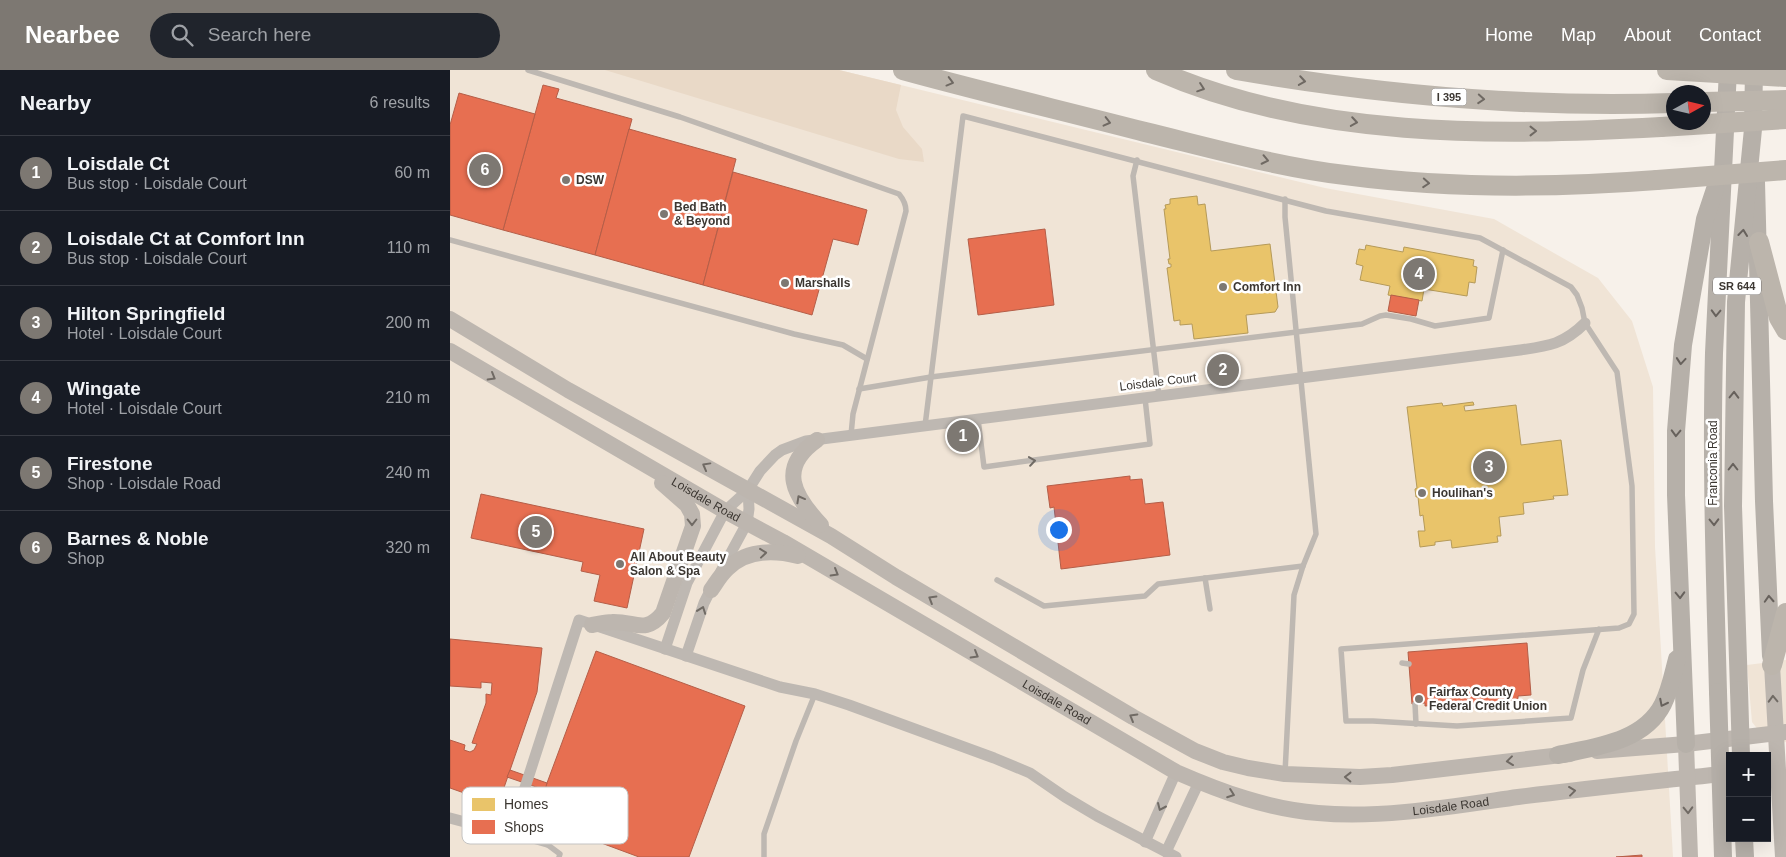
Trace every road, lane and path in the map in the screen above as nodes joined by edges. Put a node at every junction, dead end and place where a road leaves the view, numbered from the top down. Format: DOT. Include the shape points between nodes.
graph roads {
  1 [pos="528,70"];
  2 [pos="903,70"];
  3 [pos="1156,70"];
  4 [pos="1236,70"];
  5 [pos="1667,70"];
  6 [pos="1728,70"];
  7 [pos="1754,70"];
  8 [pos="1786,77"];
  9 [pos="1786,100"];
  10 [pos="1711,102"];
  11 [pos="1666,104"];
  12 [pos="1786,119"];
  13 [pos="1753,130"];
  14 [pos="1137,160"];
  15 [pos="1724,160"];
  16 [pos="1786,170"];
  17 [pos="1285,199"];
  18 [pos="450,240"];
  19 [pos="1759,242"];
  20 [pos="1502,250"];
  21 [pos="450,319"];
  22 [pos="1585,323"];
  23 [pos="1786,330"];
  24 [pos="1296,332"];
  25 [pos="1154,350"];
  26 [pos="450,352"];
  27 [pos="867,359"];
  28 [pos="931,377"];
  29 [pos="1301,378"];
  30 [pos="859,389"];
  31 [pos="1159,396"];
  32 [pos="1145,398"];
  33 [pos="978,419"];
  34 [pos="925,426"];
  35 [pos="851,435"];
  36 [pos="817,440"];
  37 [pos="623,452"];
  38 [pos="748,490"];
  39 [pos="725,511"];
  40 [pos="747,523"];
  41 [pos="831,536"];
  42 [pos="815,561"];
  43 [pos="1303,566"];
  44 [pos="1205,578"];
  45 [pos="997,580"];
  46 [pos="711,590"];
  47 [pos="1210,609"];
  48 [pos="1786,613"];
  49 [pos="592,625"];
  50 [pos="1599,629"];
  51 [pos="1682,640"];
  52 [pos="665,649"];
  53 [pos="686,656"];
  54 [pos="1402,662"];
  55 [pos="1409,664"];
  56 [pos="1772,665"];
  57 [pos="815,694"];
  58 [pos="1415,704"];
  59 [pos="1416,724"];
  60 [pos="1780,733"];
  61 [pos="1686,744"];
  62 [pos="1741,752"];
  63 [pos="1558,755"];
  64 [pos="1777,768"];
  65 [pos="1176,772"];
  66 [pos="1726,773"];
  67 [pos="1285,774"];
  68 [pos="1687,778"];
  69 [pos="1199,782"];
  70 [pos="525,787"];
  71 [pos="1145,842"];
  72 [pos="1744,842"];
  73 [pos="545,844"];
  74 [pos="548,845"];
  75 [pos="1171,855"];
  76 [pos="559,857"];
  77 [pos="764,857"];
  78 [pos="1690,857"];
  79 [pos="1723,857"];
  80 [pos="1745,857"];
  81 [pos="1783,857"];
  1 -- 27 [label="lane" via="680,116 899,194 905,202 906,211"];
  2 -- 16 [label="highway, one-way, bridge" via="1235,154 1342,175 1392,181 1493,186 1565,185"];
  3 -- 12 [label="highway, one-way, bridge" via="1248,102 1370,125 1463,131 1561,131"];
  4 -- 11 [label="highway, I 395, one-way" via="1347,87 1452,97"];
  5 -- 8 [label="highway, bridge"];
  6 -- 15 [label="main road, Franconia Road / SR 644"];
  7 -- 13 [label="main road, Franconia Road / SR 644"];
  9 -- 10 [label="highway, bridge"];
  13 -- 19 [label="main road"];
  62 -- 13 [label="main road, Franconia Road / SR 644, one-way, bridge" via="1733,506 1736,302"];
  14 -- 17 [label="lane"];
  14 -- 25 [label="lane" via="1132,176"];
  14 -- 28 [label="lane" via="963,116"];
  15 -- 51 [label="main road, one-way" via="1705,220 1683,345 1677,406 1676,495"];
  15 -- 79 [label="main road, Franconia Road / SR 644, one-way, bridge" via="1713,404"];
  17 -- 20 [label="lane" via="1326,211 1480,238"];
  17 -- 24 [label="lane"];
  18 -- 27 [label="lane" via="843,345"];
  19 -- 23 [label="highway" via="1779,318"];
  56 -- 19 [label="main road, one-way" via="1763,491"];
  20 -- 22 [label="lane" via="1571,287 1577,295"];
  20 -- 24 [label="lane" via="1490,318 1435,326 1386,315 1362,324"];
  38 -- 21 [label="main road, Loisdale Road, one-way" via="568,390"];
  22 -- 29 [label="street, Loisdale Court" via="1574,334 1548,346"];
  22 -- 50 [label="lane" via="1617,372 1632,486 1634,614 1624,626"];
  24 -- 25 [label="lane"];
  24 -- 29 [label="lane"];
  25 -- 28 [label="lane"];
  25 -- 31 [label="lane"];
  26 -- 37 [label="main road, Loisdale Road, one-way"];
  27 -- 30 [label="lane"];
  28 -- 30 [label="lane"];
  28 -- 34 [label="lane"];
  29 -- 31 [label="street, Loisdale Court"];
  29 -- 43 [label="lane" via="1316,534"];
  30 -- 35 [label="lane"];
  31 -- 32 [label="street, Loisdale Court"];
  32 -- 33 [label="street, Loisdale Court"];
  33 -- 32 [label="lane, one-way" via="984,467 1150,444"];
  33 -- 34 [label="street, Loisdale Court"];
  34 -- 35 [label="street, Loisdale Court"];
  35 -- 36 [label="street, Loisdale Court"];
  36 -- 38 [label="street, Loisdale Court" via="806,441 775,454"];
  41 -- 36 [label="main road, one-way" via="806,509 794,486 796,464 808,446"];
  37 -- 39 [label="main road, Loisdale Road"];
  37 -- 49 [label="main road, one-way" via="687,505 693,526 663,613 657,620 647,626 613,622"];
  38 -- 39 [label="street, Loisdale Court"];
  38 -- 40 [label="street"];
  38 -- 41 [label="main road, Loisdale Road"];
  39 -- 40 [label="main road, Loisdale Road"];
  39 -- 52 [label="street" via="688,583"];
  40 -- 42 [label="main road, Loisdale Road"];
  40 -- 46 [label="street"];
  67 -- 41 [label="main road, Loisdale Road, one-way" via="1223,762 1166,736 903,582"];
  46 -- 42 [label="main road, one-way" via="728,568 751,554 778,552"];
  42 -- 65 [label="main road, Loisdale Road, one-way"];
  43 -- 44 [label="lane"];
  43 -- 67 [label="lane" via="1292,607"];
  44 -- 45 [label="lane" via="1158,584 1145,596 1044,606"];
  44 -- 47 [label="lane"];
  53 -- 46 [label="street, one-way"];
  48 -- 56 [label="highway"];
  49 -- 52 [label="street"];
  49 -- 70 [label="street" via="579,620"];
  50 -- 59 [label="lane" via="1583,670 1571,718 1456,726"];
  50 -- 59 [label="lane" via="1341,649 1346,721"];
  51 -- 61 [label="main road"];
  51 -- 63 [label="main road, one-way" via="1668,692 1650,722 1615,742"];
  52 -- 53 [label="street"];
  53 -- 57 [label="street" via="780,687"];
  54 -- 55 [label="lane"];
  60 -- 56 [label="main road, one-way"];
  57 -- 71 [label="street" via="1030,773 1065,797"];
  57 -- 77 [label="lane" via="764,834"];
  58 -- 59 [label="lane"];
  60 -- 61 [label="main road, Loisdale Road"];
  60 -- 64 [label="main road"];
  61 -- 63 [label="main road, Loisdale Road"];
  61 -- 68 [label="main road"];
  63 -- 67 [label="main road, Loisdale Road, one-way" via="1392,775"];
  64 -- 81 [label="main road"];
  65 -- 69 [label="main road, Loisdale Road"];
  65 -- 71 [label="street, one-way"];
  66 -- 68 [label="main road, Loisdale Road"];
  69 -- 68 [label="main road, Loisdale Road, one-way" via="1272,806 1318,813 1354,814 1454,806"];
  68 -- 78 [label="main road, one-way"];
  69 -- 75 [label="street"];
  71 -- 75 [label="street"];
  72 -- 80 [label="main road"];
  73 -- 74 [label="lane"];
  74 -- 76 [label="lane" via="560,854"];
}
